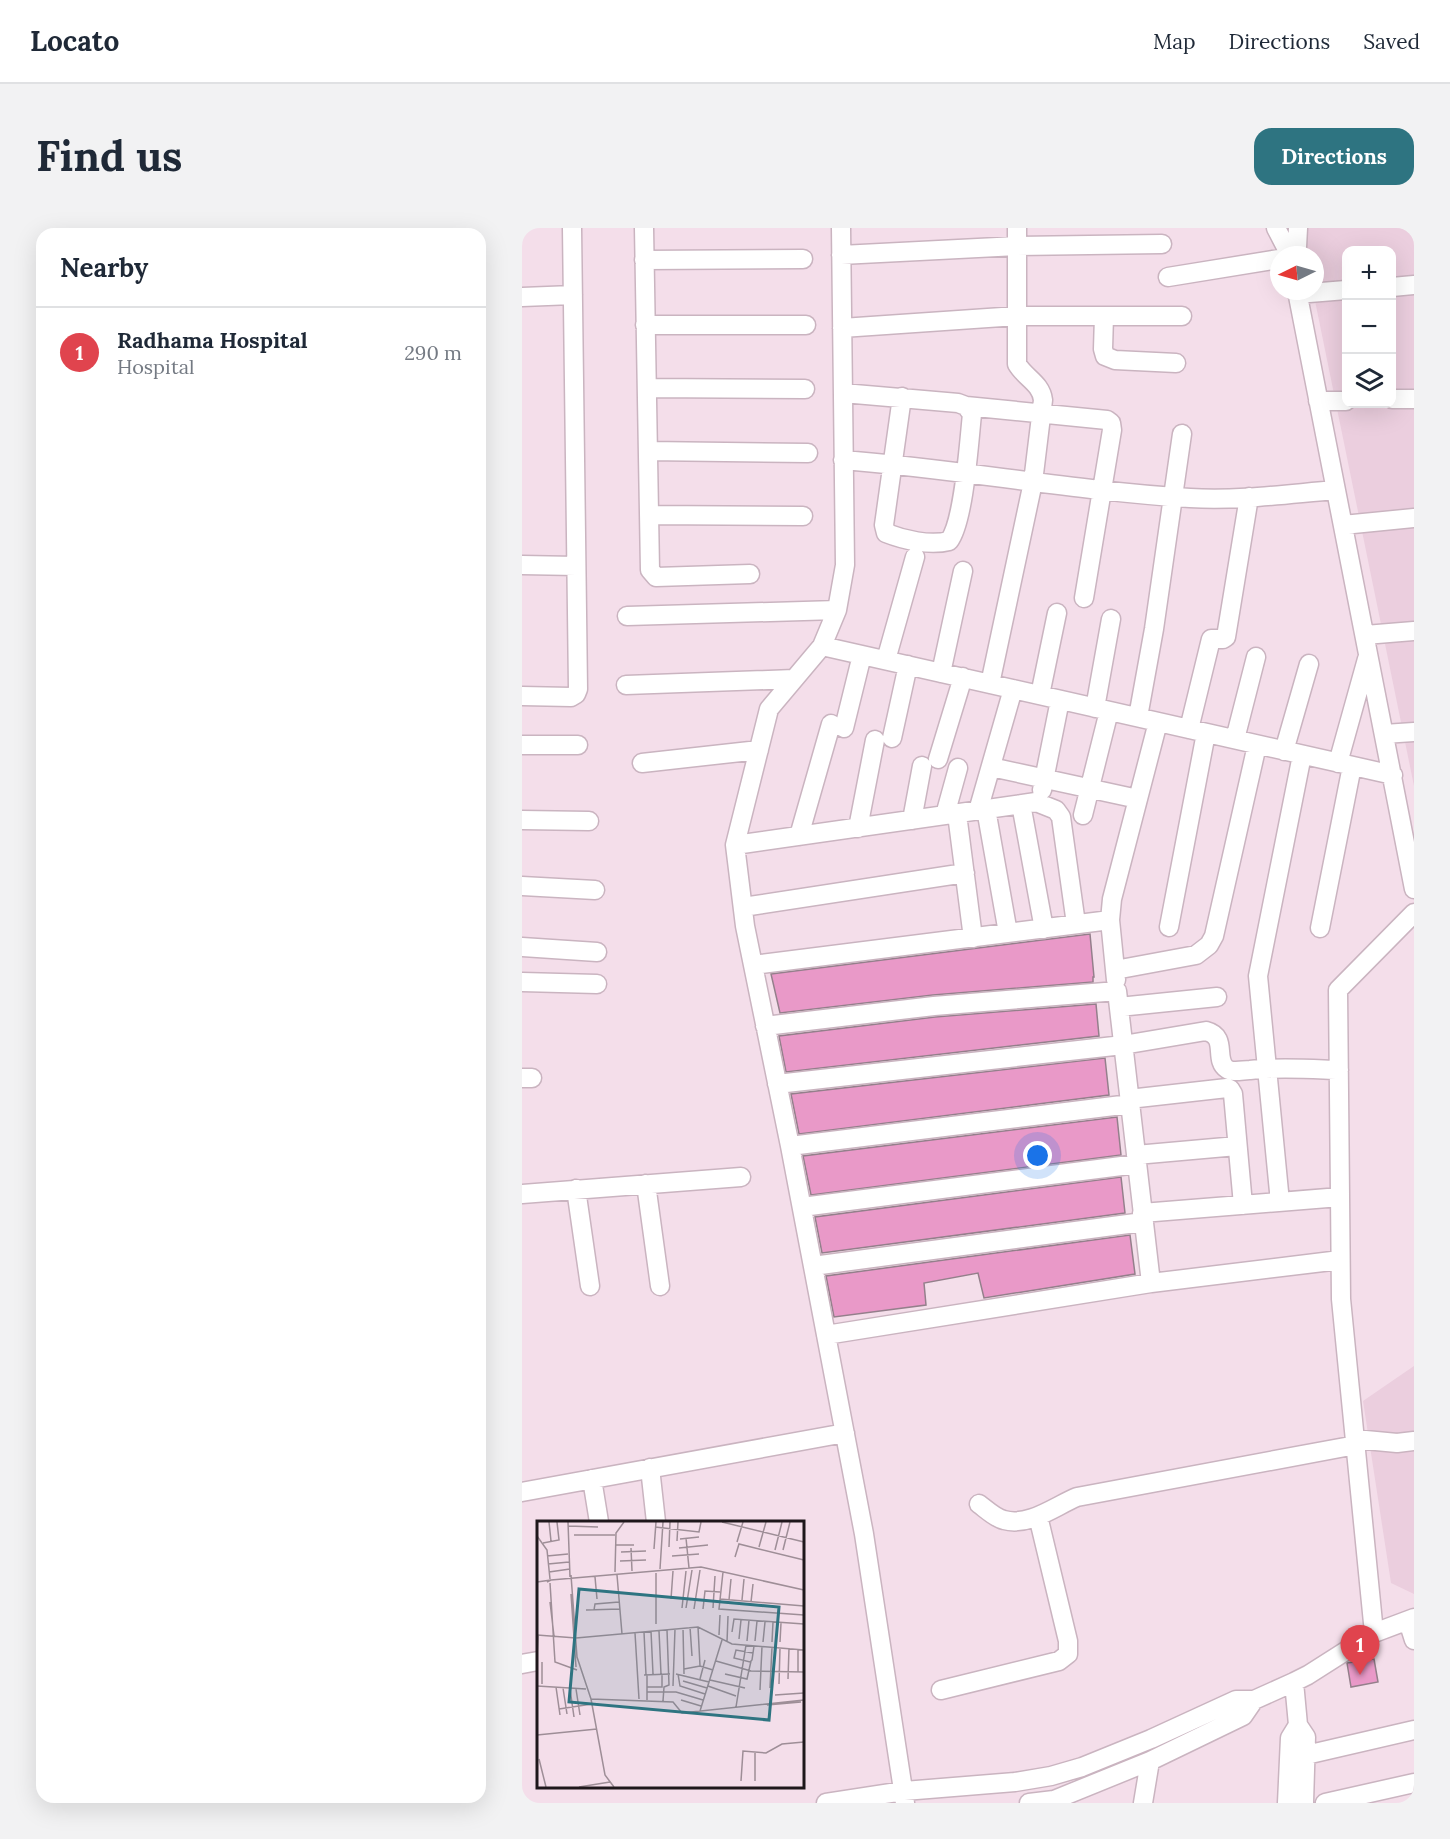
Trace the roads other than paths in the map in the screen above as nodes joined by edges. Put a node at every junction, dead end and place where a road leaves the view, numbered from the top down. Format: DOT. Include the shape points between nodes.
graph roads {
  1 [pos="572,228"];
  2 [pos="644,228"];
  3 [pos="841,228"];
  4 [pos="1017,228"];
  5 [pos="1276,228"];
  6 [pos="1298,228"];
  7 [pos="1162,244"];
  8 [pos="1017,246"];
  9 [pos="1286,246"];
  10 [pos="1297,246"];
  11 [pos="841,255"];
  12 [pos="803,259"];
  13 [pos="644,260"];
  14 [pos="1270,260"];
  15 [pos="1168,277"];
  16 [pos="1414,285"];
  17 [pos="1396,286"];
  18 [pos="1342,290"];
  19 [pos="1324,291"];
  20 [pos="573,295"];
  21 [pos="522,297"];
  22 [pos="1299,300"];
  23 [pos="1017,316"];
  24 [pos="1104,316"];
  25 [pos="1182,316"];
  26 [pos="645,325"];
  27 [pos="806,325"];
  28 [pos="842,328"];
  29 [pos="1176,363"];
  30 [pos="646,388"];
  31 [pos="805,388"];
  32 [pos="843,393"];
  33 [pos="902,397"];
  34 [pos="1396,399"];
  35 [pos="1414,399"];
  36 [pos="1342,400"];
  37 [pos="1318,401"];
  38 [pos="966,406"];
  39 [pos="1041,414"];
  40 [pos="1182,434"];
  41 [pos="648,451"];
  42 [pos="808,453"];
  43 [pos="843,460"];
  44 [pos="892,464"];
  45 [pos="966,474"];
  46 [pos="1033,482"];
  47 [pos="1102,489"];
  48 [pos="1336,490"];
  49 [pos="1173,496"];
  50 [pos="1249,497"];
  51 [pos="649,515"];
  52 [pos="803,516"];
  53 [pos="1414,518"];
  54 [pos="1343,525"];
  55 [pos="915,557"];
  56 [pos="522,566"];
  57 [pos="576,566"];
  58 [pos="963,571"];
  59 [pos="750,574"];
  60 [pos="1084,598"];
  61 [pos="837,610"];
  62 [pos="1057,613"];
  63 [pos="627,616"];
  64 [pos="1111,619"];
  65 [pos="1414,631"];
  66 [pos="1365,635"];
  67 [pos="822,646"];
  68 [pos="1368,654"];
  69 [pos="862,655"];
  70 [pos="1256,657"];
  71 [pos="886,660"];
  72 [pos="1309,664"];
  73 [pos="908,665"];
  74 [pos="941,673"];
  75 [pos="963,677"];
  76 [pos="794,679"];
  77 [pos="990,684"];
  78 [pos="626,685"];
  79 [pos="1013,689"];
  80 [pos="1040,695"];
  81 [pos="522,696"];
  82 [pos="1060,700"];
  83 [pos="1102,709"];
  84 [pos="1138,717"];
  85 [pos="1158,722"];
  86 [pos="1198,731"];
  87 [pos="1414,732"];
  88 [pos="1384,734"];
  89 [pos="1236,740"];
  90 [pos="578,744"];
  91 [pos="522,745"];
  92 [pos="1257,745"];
  93 [pos="759,750"];
  94 [pos="1293,753"];
  95 [pos="642,763"];
  96 [pos="1345,764"];
  97 [pos="991,767"];
  98 [pos="958,768"];
  99 [pos="1393,775"];
  100 [pos="1044,778"];
  101 [pos="1089,788"];
  102 [pos="1138,798"];
  103 [pos="1029,803"];
  104 [pos="982,810"];
  105 [pos="951,814"];
  106 [pos="1083,815"];
  107 [pos="522,820"];
  108 [pos="912,820"];
  109 [pos="589,821"];
  110 [pos="858,828"];
  111 [pos="1409,834"];
  112 [pos="799,836"];
  113 [pos="735,845"];
  114 [pos="964,873"];
  115 [pos="522,886"];
  116 [pos="1414,889"];
  117 [pos="595,890"];
  118 [pos="742,907"];
  119 [pos="1414,913"];
  120 [pos="1110,920"];
  121 [pos="1077,924"];
  122 [pos="1169,927"];
  123 [pos="1320,928"];
  124 [pos="1044,929"];
  125 [pos="1008,933"];
  126 [pos="973,938"];
  127 [pos="522,947"];
  128 [pos="597,952"];
  129 [pos="753,965"];
  130 [pos="1115,970"];
  131 [pos="522,982"];
  132 [pos="597,984"];
  133 [pos="1217,997"];
  134 [pos="1118,999"];
  135 [pos="765,1026"];
  136 [pos="1123,1045"];
  137 [pos="1268,1068"];
  138 [pos="1339,1070"];
  139 [pos="777,1084"];
  140 [pos="1130,1101"];
  141 [pos="790,1146"];
  142 [pos="1237,1146"];
  143 [pos="1136,1159"];
  144 [pos="741,1177"];
  145 [pos="646,1184"];
  146 [pos="576,1189"];
  147 [pos="522,1194"];
  148 [pos="1340,1197"];
  149 [pos="1280,1202"];
  150 [pos="1243,1205"];
  151 [pos="802,1207"];
  152 [pos="1143,1218"];
  153 [pos="1341,1260"];
  154 [pos="813,1266"];
  155 [pos="1150,1282"];
  156 [pos="590,1286"];
  157 [pos="660,1286"];
  158 [pos="826,1335"];
  159 [pos="845,1433"];
  160 [pos="1414,1441"];
  161 [pos="1355,1442"];
  162 [pos="650,1468"];
  163 [pos="592,1479"];
  164 [pos="522,1491"];
  165 [pos="979,1504"];
  166 [pos="1038,1516"];
  167 [pos="600,1521"];
  168 [pos="656,1521"];
  169 [pos="1411,1619"];
  170 [pos="1374,1633"];
  171 [pos="1414,1640"];
  172 [pos="537,1661"];
  173 [pos="522,1664"];
  174 [pos="1294,1682"];
  175 [pos="941,1690"];
  176 [pos="1254,1700"];
  177 [pos="1298,1725"];
  178 [pos="1414,1730"];
  179 [pos="1306,1755"];
  180 [pos="1150,1761"];
  181 [pos="1414,1783"];
  182 [pos="904,1797"];
  183 [pos="826,1803"];
  184 [pos="1029,1803"];
  185 [pos="1143,1803"];
  186 [pos="1287,1803"];
  187 [pos="1304,1803"];
  188 [pos="1325,1803"];
  1 -- 20 [label="street"];
  2 -- 13 [label="street"];
  3 -- 11 [label="street"];
  4 -- 8 [label="street"];
  5 -- 9 [label="street"];
  6 -- 10 [label="street"];
  7 -- 8 [label="street"];
  8 -- 11 [label="street"];
  8 -- 23 [label="street"];
  11 -- 28 [label="street"];
  12 -- 13 [label="street"];
  13 -- 26 [label="street"];
  14 -- 15 [label="street"];
  16 -- 17 [label="street"];
  18 -- 19 [label="street"];
  20 -- 21 [label="street"];
  20 -- 57 [label="street"];
  22 -- 37 [label="street"];
  23 -- 24 [label="street"];
  23 -- 28 [label="street"];
  23 -- 39 [label="street" via="1017,364 1040,388"];
  24 -- 25 [label="street"];
  24 -- 29 [label="street" via="1105,356"];
  26 -- 27 [label="street"];
  26 -- 30 [label="street"];
  28 -- 32 [label="street"];
  30 -- 31 [label="street"];
  30 -- 41 [label="street"];
  32 -- 33 [label="street"];
  32 -- 43 [label="street"];
  33 -- 38 [label="street"];
  33 -- 44 [label="street"];
  34 -- 35 [label="street"];
  36 -- 37 [label="street"];
  37 -- 48 [label="street"];
  38 -- 39 [label="street"];
  38 -- 45 [label="street" via="972,414"];
  39 -- 46 [label="street"];
  39 -- 47 [label="street" via="1112,423"];
  40 -- 49 [label="street"];
  41 -- 42 [label="street"];
  41 -- 51 [label="street"];
  43 -- 44 [label="street"];
  43 -- 61 [label="street" via="845,566"];
  44 -- 45 [label="street"];
  44 -- 45 [label="street" via="886,533 939,544 953,537"];
  45 -- 46 [label="street"];
  46 -- 47 [label="street"];
  46 -- 77 [label="street"];
  47 -- 49 [label="street"];
  47 -- 60 [label="street"];
  48 -- 50 [label="street"];
  48 -- 54 [label="street"];
  49 -- 50 [label="street"];
  49 -- 84 [label="street"];
  50 -- 86 [label="street" via="1226,637 1210,641"];
  51 -- 52 [label="street"];
  51 -- 59 [label="street" via="652,575"];
  53 -- 54 [label="street"];
  54 -- 66 [label="street"];
  55 -- 71 [label="street"];
  56 -- 57 [label="street"];
  57 -- 81 [label="street" via="576,694"];
  58 -- 74 [label="street"];
  61 -- 63 [label="street"];
  61 -- 67 [label="street"];
  62 -- 80 [label="street"];
  64 -- 83 [label="street"];
  65 -- 66 [label="street"];
  66 -- 68 [label="street"];
  67 -- 69 [label="street"];
  67 -- 76 [label="street"];
  68 -- 88 [label="street"];
  68 -- 96 [label="street"];
  69 -- 71 [label="street"];
  69 -- 112 [label="street"];
  70 -- 89 [label="street"];
  71 -- 73 [label="street"];
  72 -- 94 [label="street"];
  73 -- 74 [label="street"];
  73 -- 110 [label="street"];
  74 -- 75 [label="street"];
  75 -- 77 [label="street"];
  75 -- 108 [label="street"];
  76 -- 78 [label="street"];
  76 -- 93 [label="street" via="769,709"];
  77 -- 79 [label="street"];
  79 -- 80 [label="street"];
  79 -- 97 [label="street"];
  80 -- 82 [label="street"];
  82 -- 83 [label="street"];
  82 -- 100 [label="street"];
  83 -- 84 [label="street"];
  83 -- 101 [label="street"];
  84 -- 85 [label="street"];
  85 -- 86 [label="street"];
  85 -- 102 [label="street"];
  86 -- 89 [label="street"];
  86 -- 122 [label="street"];
  87 -- 88 [label="street"];
  88 -- 99 [label="street"];
  89 -- 92 [label="street"];
  90 -- 91 [label="street"];
  92 -- 94 [label="street"];
  92 -- 130 [label="street" via="1209,945 1196,955"];
  93 -- 95 [label="street"];
  93 -- 113 [label="street"];
  94 -- 96 [label="street"];
  94 -- 137 [label="street" via="1258,975"];
  96 -- 99 [label="street"];
  96 -- 123 [label="street"];
  97 -- 100 [label="street"];
  97 -- 104 [label="street"];
  98 -- 105 [label="street"];
  99 -- 111 [label="street"];
  100 -- 101 [label="street"];
  100 -- 103 [label="street" via="1040,797"];
  101 -- 102 [label="street"];
  101 -- 106 [label="street"];
  102 -- 120 [label="street"];
  103 -- 104 [label="street"];
  103 -- 121 [label="street" via="1056,810 1061,817"];
  103 -- 124 [label="street"];
  104 -- 105 [label="street"];
  104 -- 125 [label="street"];
  105 -- 108 [label="street"];
  105 -- 114 [label="street"];
  107 -- 109 [label="street"];
  108 -- 110 [label="street"];
  110 -- 112 [label="street"];
  111 -- 116 [label="street"];
  112 -- 113 [label="street"];
  113 -- 118 [label="street"];
  114 -- 118 [label="street"];
  114 -- 126 [label="street"];
  115 -- 117 [label="street"];
  118 -- 129 [label="street"];
  119 -- 138 [label="street" via="1338,990"];
  120 -- 121 [label="street"];
  120 -- 130 [label="street"];
  121 -- 124 [label="street"];
  124 -- 125 [label="street"];
  125 -- 126 [label="street"];
  126 -- 129 [label="street"];
  127 -- 128 [label="street"];
  129 -- 135 [label="street"];
  130 -- 134 [label="street"];
  131 -- 132 [label="street"];
  133 -- 134 [label="street"];
  134 -- 135 [label="street" via="934,1006"];
  134 -- 136 [label="street"];
  135 -- 139 [label="street"];
  136 -- 137 [label="street" via="1206,1031 1218,1039 1223,1064 1228,1069"];
  136 -- 139 [label="street"];
  136 -- 140 [label="street"];
  137 -- 138 [label="street"];
  137 -- 149 [label="street"];
  138 -- 148 [label="street"];
  139 -- 141 [label="street"];
  140 -- 141 [label="street"];
  140 -- 142 [label="street" via="1230,1089"];
  140 -- 143 [label="street"];
  141 -- 151 [label="street"];
  142 -- 143 [label="street"];
  142 -- 150 [label="street"];
  143 -- 151 [label="street"];
  143 -- 152 [label="street"];
  144 -- 145 [label="street"];
  145 -- 146 [label="street"];
  145 -- 157 [label="street"];
  146 -- 147 [label="street"];
  146 -- 156 [label="street"];
  148 -- 149 [label="street"];
  148 -- 153 [label="street"];
  149 -- 150 [label="street"];
  150 -- 152 [label="street"];
  151 -- 154 [label="street"];
  152 -- 154 [label="street"];
  152 -- 155 [label="street"];
  153 -- 155 [label="street"];
  153 -- 161 [label="street"];
  154 -- 158 [label="street"];
  155 -- 158 [label="street"];
  158 -- 159 [label="street"];
  159 -- 162 [label="street"];
  159 -- 182 [label="street"];
  160 -- 161 [label="street"];
  161 -- 166 [label="street" via="1077,1497"];
  161 -- 170 [label="street"];
  162 -- 163 [label="street"];
  162 -- 168 [label="street"];
  163 -- 164 [label="street"];
  163 -- 167 [label="street"];
  165 -- 166 [label="street" via="1002,1520"];
  166 -- 175 [label="street" via="1068,1654 1059,1661"];
  169 -- 170 [label="street"];
  169 -- 171 [label="street"];
  170 -- 174 [label="street"];
  172 -- 173 [label="street"];
  174 -- 176 [label="street"];
  174 -- 177 [label="street"];
  176 -- 180 [label="street" via="1243,1716"];
  176 -- 182 [label="street" via="1236,1700 1151,1739 1051,1776"];
  177 -- 179 [label="street" via="1306,1737"];
  177 -- 186 [label="street" via="1290,1738"];
  178 -- 179 [label="street"];
  179 -- 187 [label="street"];
  180 -- 184 [label="street" via="1054,1800"];
  180 -- 185 [label="street"];
  181 -- 188 [label="street"];
  182 -- 183 [label="street"];
}
